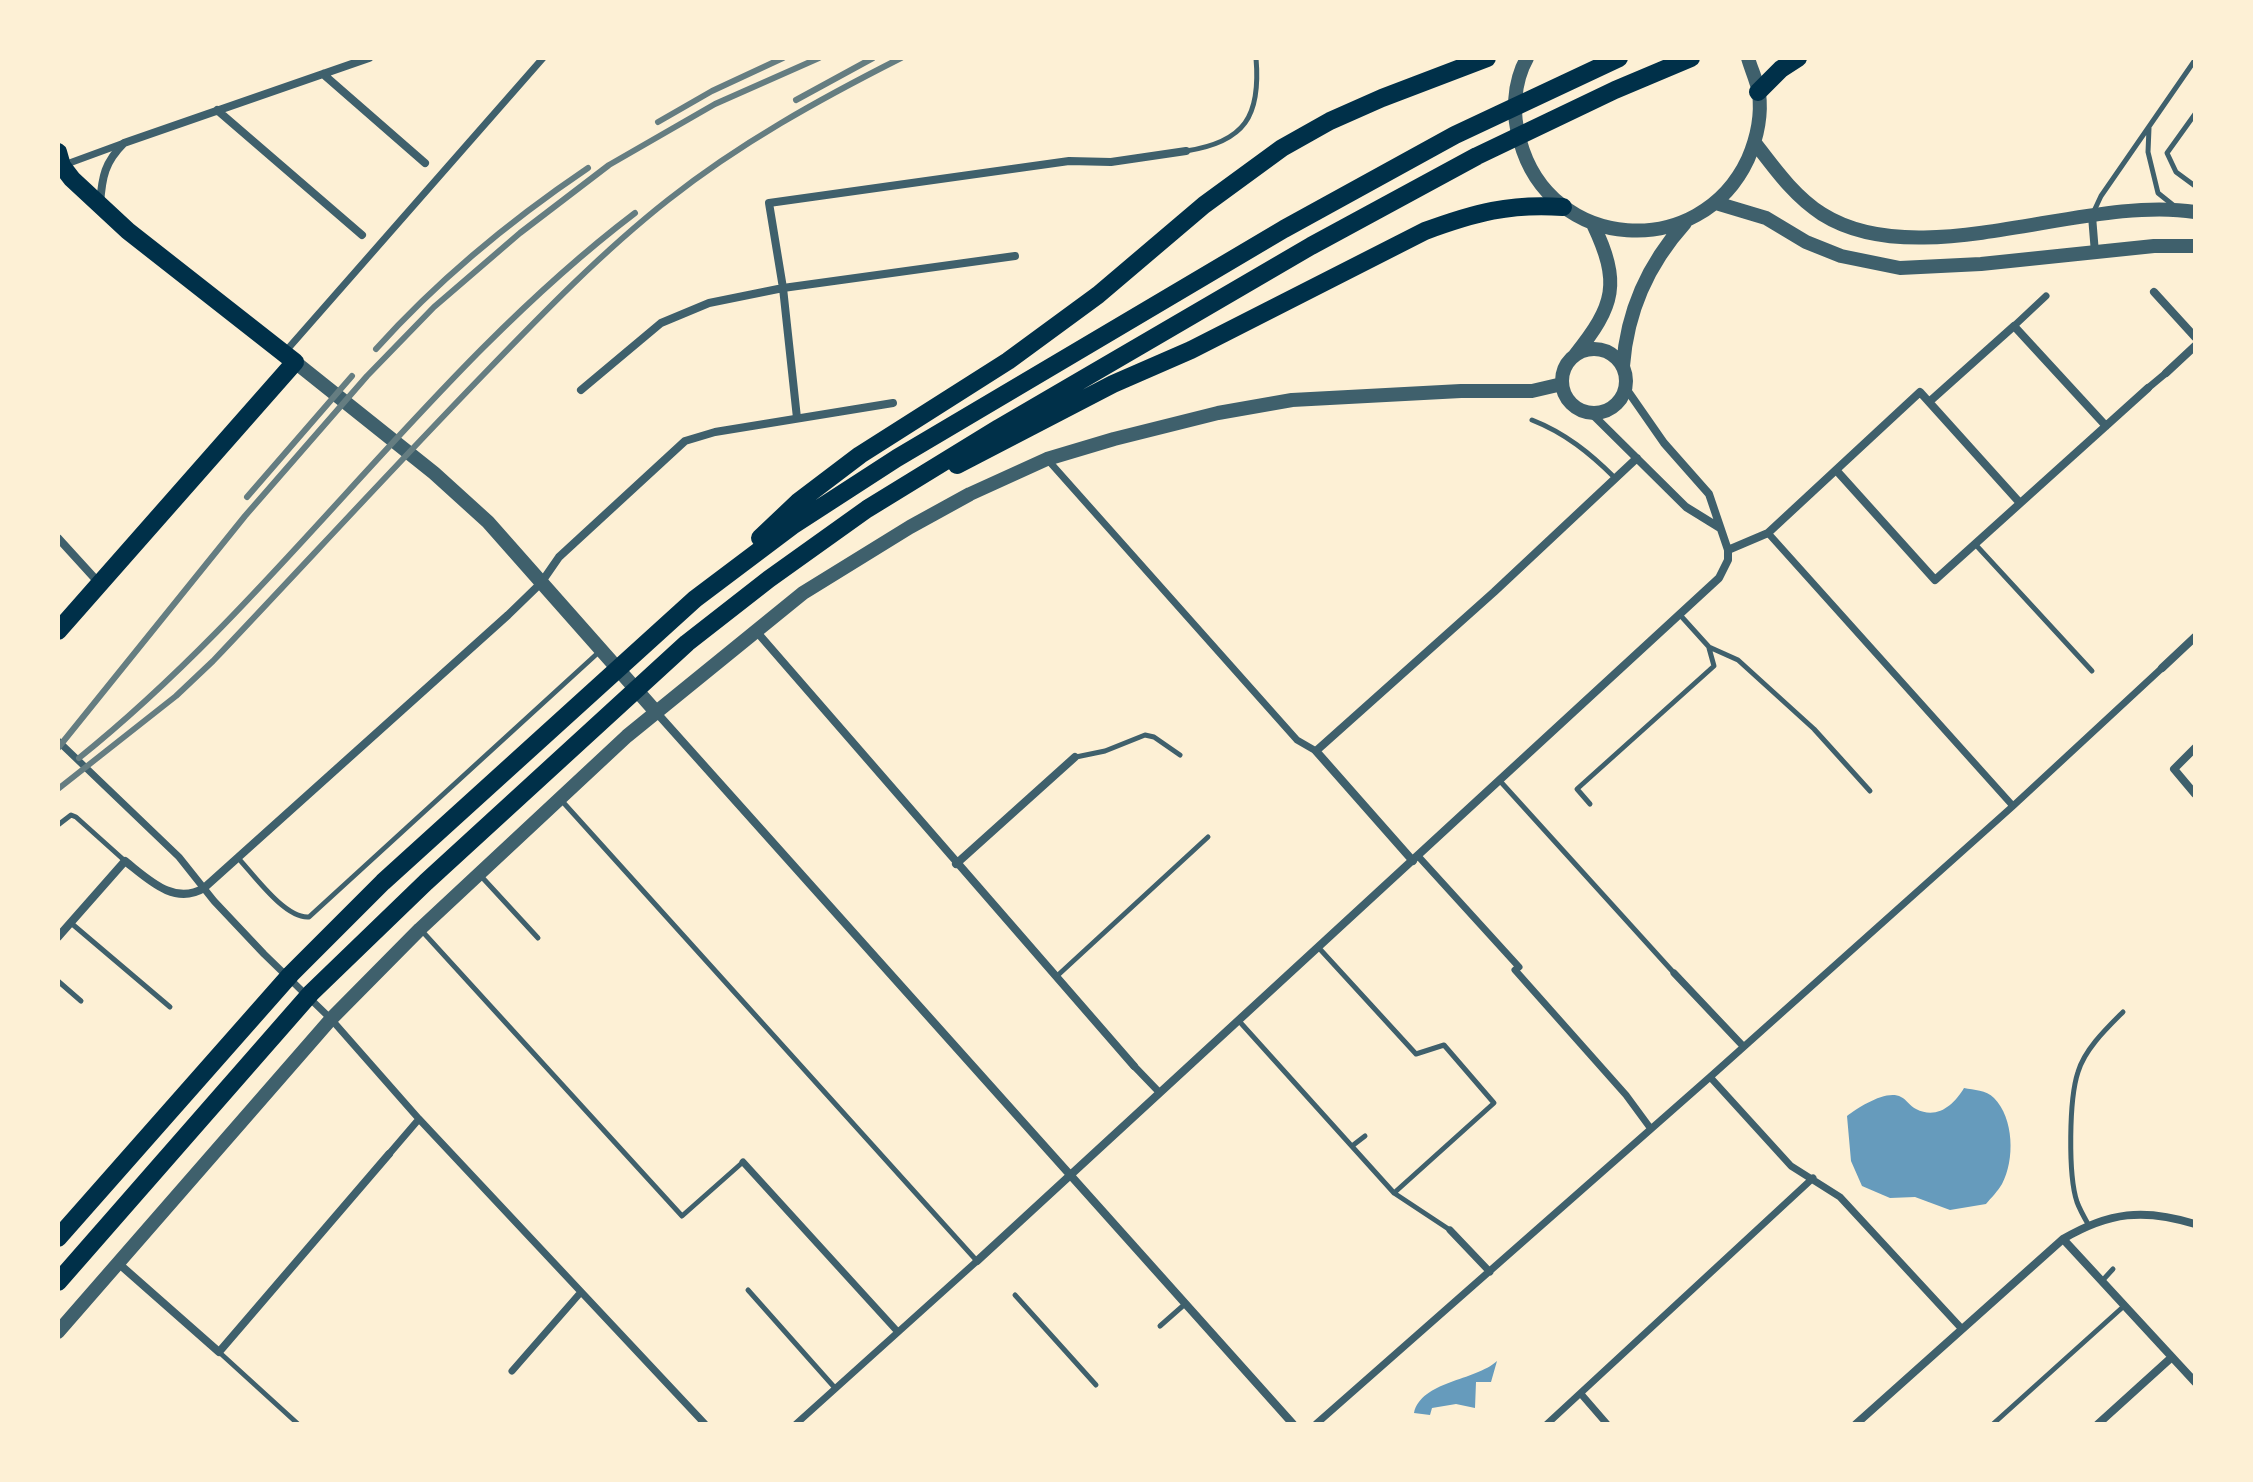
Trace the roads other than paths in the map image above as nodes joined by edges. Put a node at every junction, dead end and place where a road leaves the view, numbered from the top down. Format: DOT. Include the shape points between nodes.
graph roads {
  1 [pos="369,58"];
  2 [pos="543,58"];
  3 [pos="1256,58"];
  4 [pos="1487,58"];
  5 [pos="1527,58"];
  6 [pos="1619,58"];
  7 [pos="1691,58"];
  8 [pos="1748,58"];
  9 [pos="1798,58"];
  10 [pos="2195,60"];
  11 [pos="323,74"];
  12 [pos="1758,92"];
  13 [pos="217,110"];
  14 [pos="2195,114"];
  15 [pos="2149,127"];
  16 [pos="124,143"];
  17 [pos="1755,143"];
  18 [pos="1186,151"];
  19 [pos="59,162"];
  20 [pos="425,163"];
  21 [pos="439,175"];
  22 [pos="2195,186"];
  23 [pos="1716,203"];
  24 [pos="100,206"];
  25 [pos="1563,207"];
  26 [pos="2187,211"];
  27 [pos="2092,216"];
  28 [pos="1685,222"];
  29 [pos="1593,224"];
  30 [pos="362,235"];
  31 [pos="2195,246"];
  32 [pos="376,247"];
  33 [pos="2095,253"];
  34 [pos="1015,256"];
  35 [pos="783,288"];
  36 [pos="2154,292"];
  37 [pos="2046,296"];
  38 [pos="2014,326"];
  39 [pos="2195,337"];
  40 [pos="2195,346"];
  41 [pos="1575,355"];
  42 [pos="289,358"];
  43 [pos="1623,366"];
  44 [pos="2166,373"];
  45 [pos="1562,384"];
  46 [pos="1625,387"];
  47 [pos="2148,388"];
  48 [pos="581,390"];
  49 [pos="1929,402"];
  50 [pos="893,403"];
  51 [pos="1591,413"];
  52 [pos="797,418"];
  53 [pos="1532,420"];
  54 [pos="2106,426"];
  55 [pos="1637,458"];
  56 [pos="1047,459"];
  57 [pos="1836,470"];
  58 [pos="1616,479"];
  59 [pos="2020,503"];
  60 [pos="867,509"];
  61 [pos="1721,528"];
  62 [pos="1768,533"];
  63 [pos="58,538"];
  64 [pos="1975,544"];
  65 [pos="1728,550"];
  66 [pos="541,583"];
  67 [pos="100,584"];
  68 [pos="695,599"];
  69 [pos="1681,616"];
  70 [pos="58,631"];
  71 [pos="756,631"];
  72 [pos="2193,641"];
  73 [pos="1709,647"];
  74 [pos="601,650"];
  75 [pos="2162,668"];
  76 [pos="2092,671"];
  77 [pos="656,712"];
  78 [pos="58,741"];
  79 [pos="2195,748"];
  80 [pos="1316,751"];
  81 [pos="1180,755"];
  82 [pos="1075,757"];
  83 [pos="1500,781"];
  84 [pos="1870,791"];
  85 [pos="2195,794"];
  86 [pos="561,800"];
  87 [pos="1590,804"];
  88 [pos="2013,806"];
  89 [pos="58,825"];
  90 [pos="1208,837"];
  91 [pos="238,858"];
  92 [pos="1416,858"];
  93 [pos="125,861"];
  94 [pos="956,864"];
  95 [pos="480,875"];
  96 [pos="204,888"];
  97 [pos="71,923"];
  98 [pos="420,929"];
  99 [pos="58,937"];
  100 [pos="538,938"];
  101 [pos="1318,947"];
  102 [pos="1674,973"];
  103 [pos="1056,977"];
  104 [pos="58,981"];
  105 [pos="81,1001"];
  106 [pos="170,1007"];
  107 [pos="2123,1012"];
  108 [pos="331,1019"];
  109 [pos="1238,1021"];
  110 [pos="1743,1046"];
  111 [pos="1450,1052"];
  112 [pos="1443,1059"];
  113 [pos="1134,1066"];
  114 [pos="1710,1077"];
  115 [pos="1159,1092"];
  116 [pos="419,1119"];
  117 [pos="1651,1129"];
  118 [pos="1365,1136"];
  119 [pos="1352,1146"];
  120 [pos="389,1154"];
  121 [pos="743,1162"];
  122 [pos="1070,1174"];
  123 [pos="1813,1178"];
  124 [pos="1394,1193"];
  125 [pos="2088,1224"];
  126 [pos="2195,1224"];
  127 [pos="1450,1230"];
  128 [pos="58,1238"];
  129 [pos="2063,1239"];
  130 [pos="977,1261"];
  131 [pos="118,1263"];
  132 [pos="2113,1269"];
  133 [pos="1490,1272"];
  134 [pos="2101,1281"];
  135 [pos="58,1282"];
  136 [pos="748,1290"];
  137 [pos="581,1292"];
  138 [pos="1015,1295"];
  139 [pos="1185,1304"];
  140 [pos="2124,1306"];
  141 [pos="1160,1326"];
  142 [pos="1962,1329"];
  143 [pos="897,1331"];
  144 [pos="58,1332"];
  145 [pos="219,1352"];
  146 [pos="2172,1357"];
  147 [pos="512,1371"];
  148 [pos="2195,1382"];
  149 [pos="1096,1385"];
  150 [pos="835,1388"];
  151 [pos="1581,1394"];
  152 [pos="298,1424"];
  153 [pos="705,1424"];
  154 [pos="796,1424"];
  155 [pos="1293,1424"];
  156 [pos="1316,1424"];
  157 [pos="1547,1424"];
  158 [pos="1607,1424"];
  159 [pos="1856,1424"];
  160 [pos="1993,1424"];
  161 [pos="2098,1424"];
  1 -- 11 [label="street"];
  2 -- 21 [label="street"];
  3 -- 18 [label="lane" via="1257,95 1238,133 1209,148"];
  4 -- 68 [label="main road" via="1382,98 1282,148 1008,361 860,455 798,502"];
  5 -- 25 [label="street" via="1515,95 1516,127 1524,158 1540,185"];
  6 -- 68 [label="main road" via="1455,135 1284,229 897,458 792,526"];
  7 -- 60 [label="main road" via="1477,156 1311,246"];
  8 -- 12 [label="street"];
  9 -- 12 [label="main road"];
  10 -- 15 [label="lane"];
  11 -- 13 [label="street"];
  11 -- 20 [label="street"];
  12 -- 17 [label="street"];
  13 -- 16 [label="street"];
  13 -- 30 [label="street"];
  14 -- 22 [label="lane" via="2167,153 2176,172"];
  15 -- 26 [label="lane" via="2148,152 2158,193"];
  15 -- 27 [label="lane"];
  16 -- 19 [label="street"];
  16 -- 24 [label="street" via="110,157"];
  17 -- 23 [label="street" via="1740,176"];
  17 -- 27 [label="street" via="1786,184 1822,214 1875,233 1922,238"];
  18 -- 35 [label="street" via="1111,162 1069,161 769,203"];
  19 -- 24 [label="main road"];
  20 -- 21 [label="street"];
  21 -- 32 [label="street"];
  23 -- 28 [label="street"];
  23 -- 33 [label="street" via="1766,218 1841,256 1900,268"];
  24 -- 42 [label="main road"];
  25 -- 29 [label="street"];
  25 -- 60 [label="main road" via="1502,207 1425,231"];
  26 -- 27 [label="street"];
  27 -- 33 [label="street"];
  28 -- 29 [label="street" via="1655,231"];
  28 -- 43 [label="street" via="1662,249 1634,302"];
  29 -- 41 [label="street" via="1610,268 1610,296 1599,325"];
  30 -- 32 [label="street"];
  31 -- 33 [label="street"];
  32 -- 42 [label="street"];
  34 -- 35 [label="street"];
  35 -- 48 [label="street" via="709,303 661,323"];
  35 -- 52 [label="street"];
  36 -- 39 [label="street"];
  37 -- 38 [label="street"];
  38 -- 49 [label="street"];
  38 -- 54 [label="street"];
  40 -- 44 [label="street"];
  41 -- 43 [label="street" via="1607,351"];
  41 -- 45 [label="street"];
  42 -- 66 [label="street" via="447,483"];
  42 -- 67 [label="main road"];
  43 -- 46 [label="street"];
  44 -- 47 [label="street"];
  45 -- 51 [label="street" via="1571,403"];
  45 -- 56 [label="street" via="1532,391 1292,400 1176,423"];
  46 -- 51 [label="street" via="1609,409"];
  46 -- 61 [label="street" via="1709,494"];
  47 -- 54 [label="street"];
  49 -- 57 [label="street" via="1920,392"];
  49 -- 59 [label="street"];
  50 -- 52 [label="street"];
  51 -- 55 [label="street"];
  52 -- 66 [label="street" via="685,441 559,557"];
  53 -- 58 [label="lane" via="1556,429"];
  54 -- 59 [label="street"];
  55 -- 58 [label="street"];
  55 -- 61 [label="street" via="1686,507"];
  56 -- 71 [label="street" via="910,527 803,593"];
  56 -- 80 [label="street" via="1297,740"];
  57 -- 62 [label="street"];
  57 -- 64 [label="street" via="1935,580"];
  58 -- 80 [label="street"];
  59 -- 64 [label="street"];
  60 -- 135 [label="main road" via="687,643 426,882 311,993"];
  61 -- 65 [label="street"];
  62 -- 65 [label="street"];
  62 -- 88 [label="street"];
  63 -- 67 [label="street"];
  64 -- 76 [label="lane"];
  65 -- 69 [label="street" via="1719,578"];
  66 -- 74 [label="street"];
  66 -- 91 [label="street"];
  67 -- 70 [label="main road"];
  68 -- 128 [label="main road" via="383,882 301,964"];
  69 -- 73 [label="lane"];
  69 -- 83 [label="street"];
  71 -- 77 [label="street"];
  71 -- 94 [label="street"];
  72 -- 75 [label="street"];
  73 -- 84 [label="lane" via="1738,660 1814,729"];
  73 -- 87 [label="lane" via="1714,666 1577,789"];
  74 -- 77 [label="street"];
  74 -- 91 [label="lane" via="309,917 288,911"];
  75 -- 88 [label="street"];
  77 -- 86 [label="street"];
  77 -- 122 [label="street"];
  78 -- 96 [label="street" via="179,857"];
  79 -- 85 [label="street" via="2174,769"];
  80 -- 92 [label="street"];
  81 -- 82 [label="lane" via="1145,735"];
  82 -- 94 [label="street"];
  83 -- 92 [label="street"];
  83 -- 102 [label="lane"];
  86 -- 95 [label="street"];
  86 -- 130 [label="lane"];
  88 -- 110 [label="street"];
  89 -- 93 [label="lane" via="66,817 76,817"];
  90 -- 103 [label="lane"];
  91 -- 96 [label="street"];
  92 -- 101 [label="street"];
  92 -- 117 [label="street" via="1519,967 1515,970"];
  93 -- 96 [label="street" via="175,894"];
  93 -- 97 [label="street"];
  94 -- 103 [label="street"];
  95 -- 98 [label="street"];
  95 -- 100 [label="lane"];
  96 -- 108 [label="street"];
  97 -- 99 [label="street"];
  97 -- 106 [label="lane"];
  98 -- 108 [label="street"];
  98 -- 121 [label="lane" via="682,1216"];
  101 -- 109 [label="street"];
  101 -- 111 [label="lane" via="1416,1054 1444,1045"];
  102 -- 110 [label="street"];
  103 -- 113 [label="street"];
  104 -- 105 [label="lane"];
  107 -- 125 [label="lane" via="2078,1070 2072,1102 2073,1185"];
  108 -- 116 [label="street"];
  108 -- 131 [label="street"];
  109 -- 115 [label="street"];
  109 -- 119 [label="lane"];
  110 -- 114 [label="street"];
  111 -- 112 [label="lane"];
  111 -- 124 [label="lane" via="1494,1103"];
  113 -- 115 [label="street"];
  114 -- 117 [label="street"];
  114 -- 123 [label="street" via="1791,1166"];
  115 -- 122 [label="street"];
  116 -- 120 [label="street"];
  116 -- 137 [label="street"];
  117 -- 133 [label="street"];
  118 -- 119 [label="lane"];
  119 -- 124 [label="lane"];
  120 -- 145 [label="street"];
  121 -- 143 [label="street"];
  122 -- 130 [label="street"];
  122 -- 139 [label="street"];
  123 -- 142 [label="street" via="1840,1197"];
  123 -- 151 [label="street"];
  124 -- 127 [label="lane"];
  125 -- 126 [label="street" via="2138,1214"];
  125 -- 129 [label="street"];
  127 -- 133 [label="street"];
  129 -- 134 [label="street"];
  129 -- 142 [label="street"];
  130 -- 143 [label="street"];
  131 -- 144 [label="street"];
  131 -- 145 [label="street"];
  132 -- 134 [label="lane"];
  133 -- 156 [label="street"];
  134 -- 140 [label="street"];
  136 -- 150 [label="lane"];
  137 -- 147 [label="street"];
  137 -- 153 [label="street"];
  138 -- 149 [label="lane"];
  139 -- 141 [label="lane"];
  139 -- 155 [label="street"];
  140 -- 146 [label="street"];
  140 -- 160 [label="lane"];
  142 -- 159 [label="street"];
  143 -- 150 [label="street"];
  145 -- 152 [label="lane"];
  146 -- 148 [label="street"];
  146 -- 161 [label="street"];
  150 -- 154 [label="street"];
  151 -- 157 [label="street"];
  151 -- 158 [label="street"];
}
